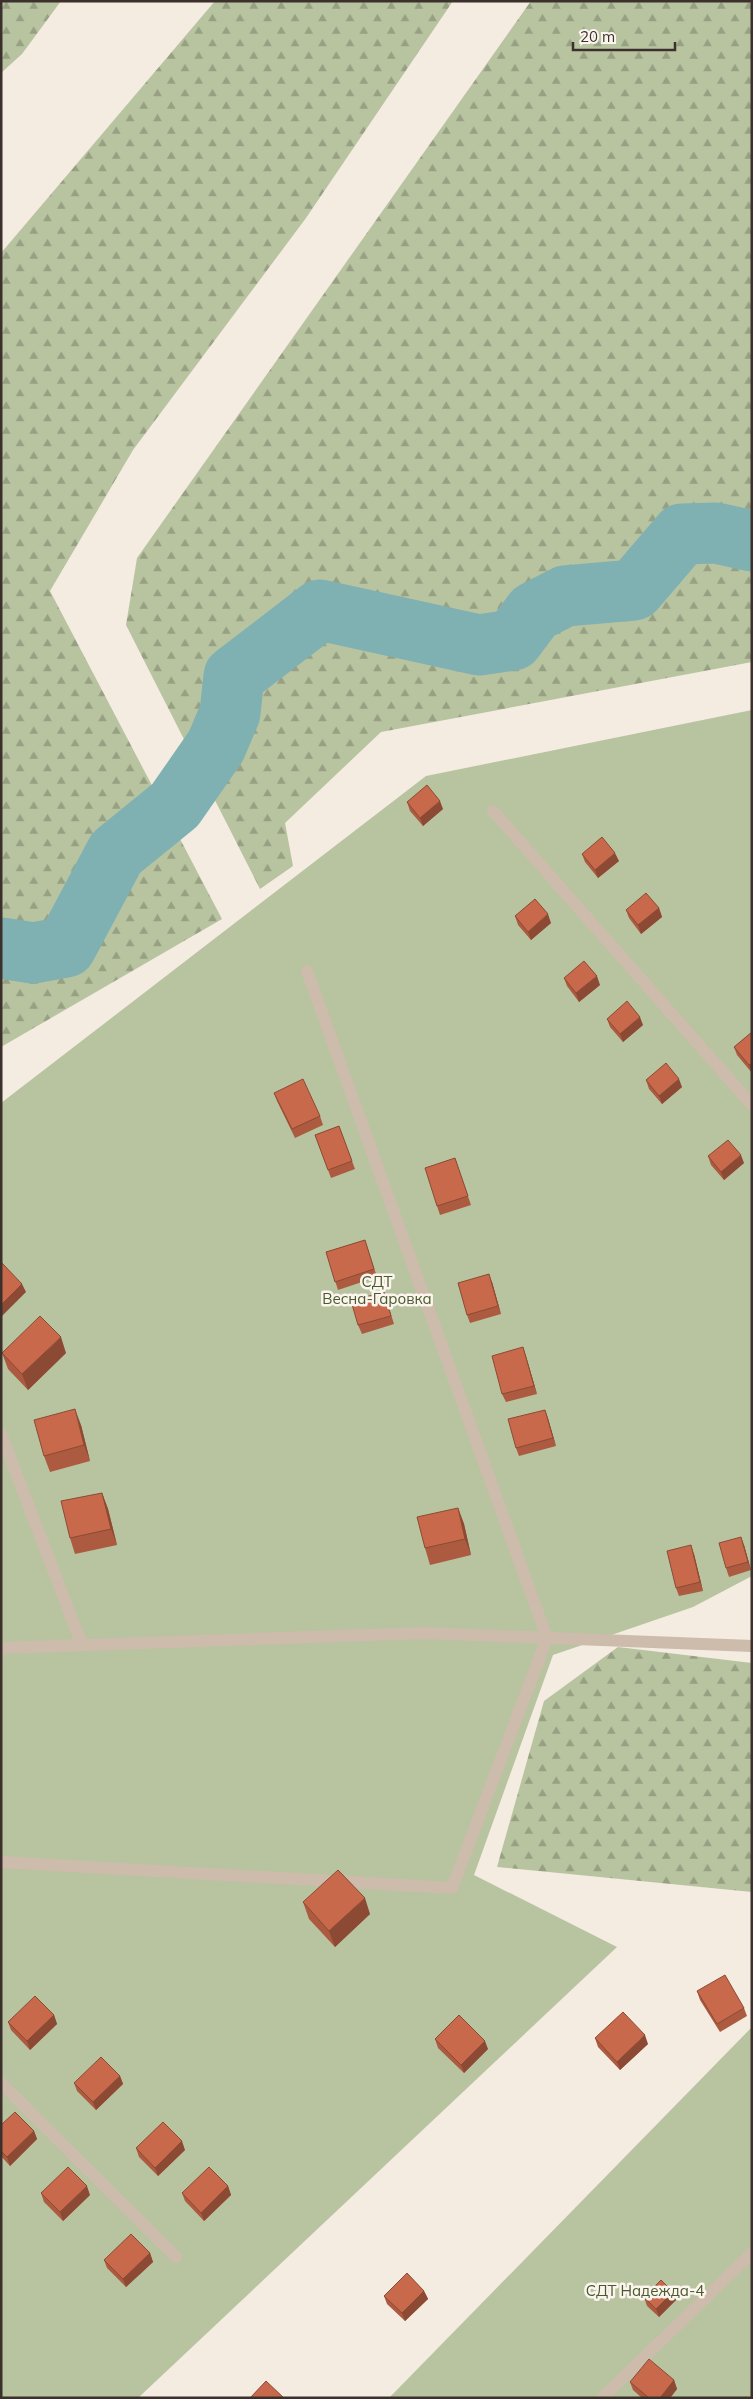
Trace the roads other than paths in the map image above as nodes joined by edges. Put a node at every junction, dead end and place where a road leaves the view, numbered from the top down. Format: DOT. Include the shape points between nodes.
graph roads {
  1 [pos="493,811"];
  2 [pos="307,971"];
  3 [pos="752,1105"];
  4 [pos="1,1434"];
  5 [pos="547,1638"];
  6 [pos="82,1645"];
  7 [pos="752,1646"];
  8 [pos="1,1648"];
  9 [pos="1,1862"];
  10 [pos="1,2083"];
  11 [pos="752,2254"];
  12 [pos="176,2257"];
  13 [pos="602,2398"];
  1 -- 3 [label="street"];
  2 -- 5 [label="street"];
  4 -- 6 [label="street"];
  5 -- 6 [label="street" via="424,1633"];
  5 -- 7 [label="street"];
  5 -- 9 [label="street" via="452,1888"];
  6 -- 8 [label="street"];
  10 -- 12 [label="street"];
  11 -- 13 [label="street"];
}
